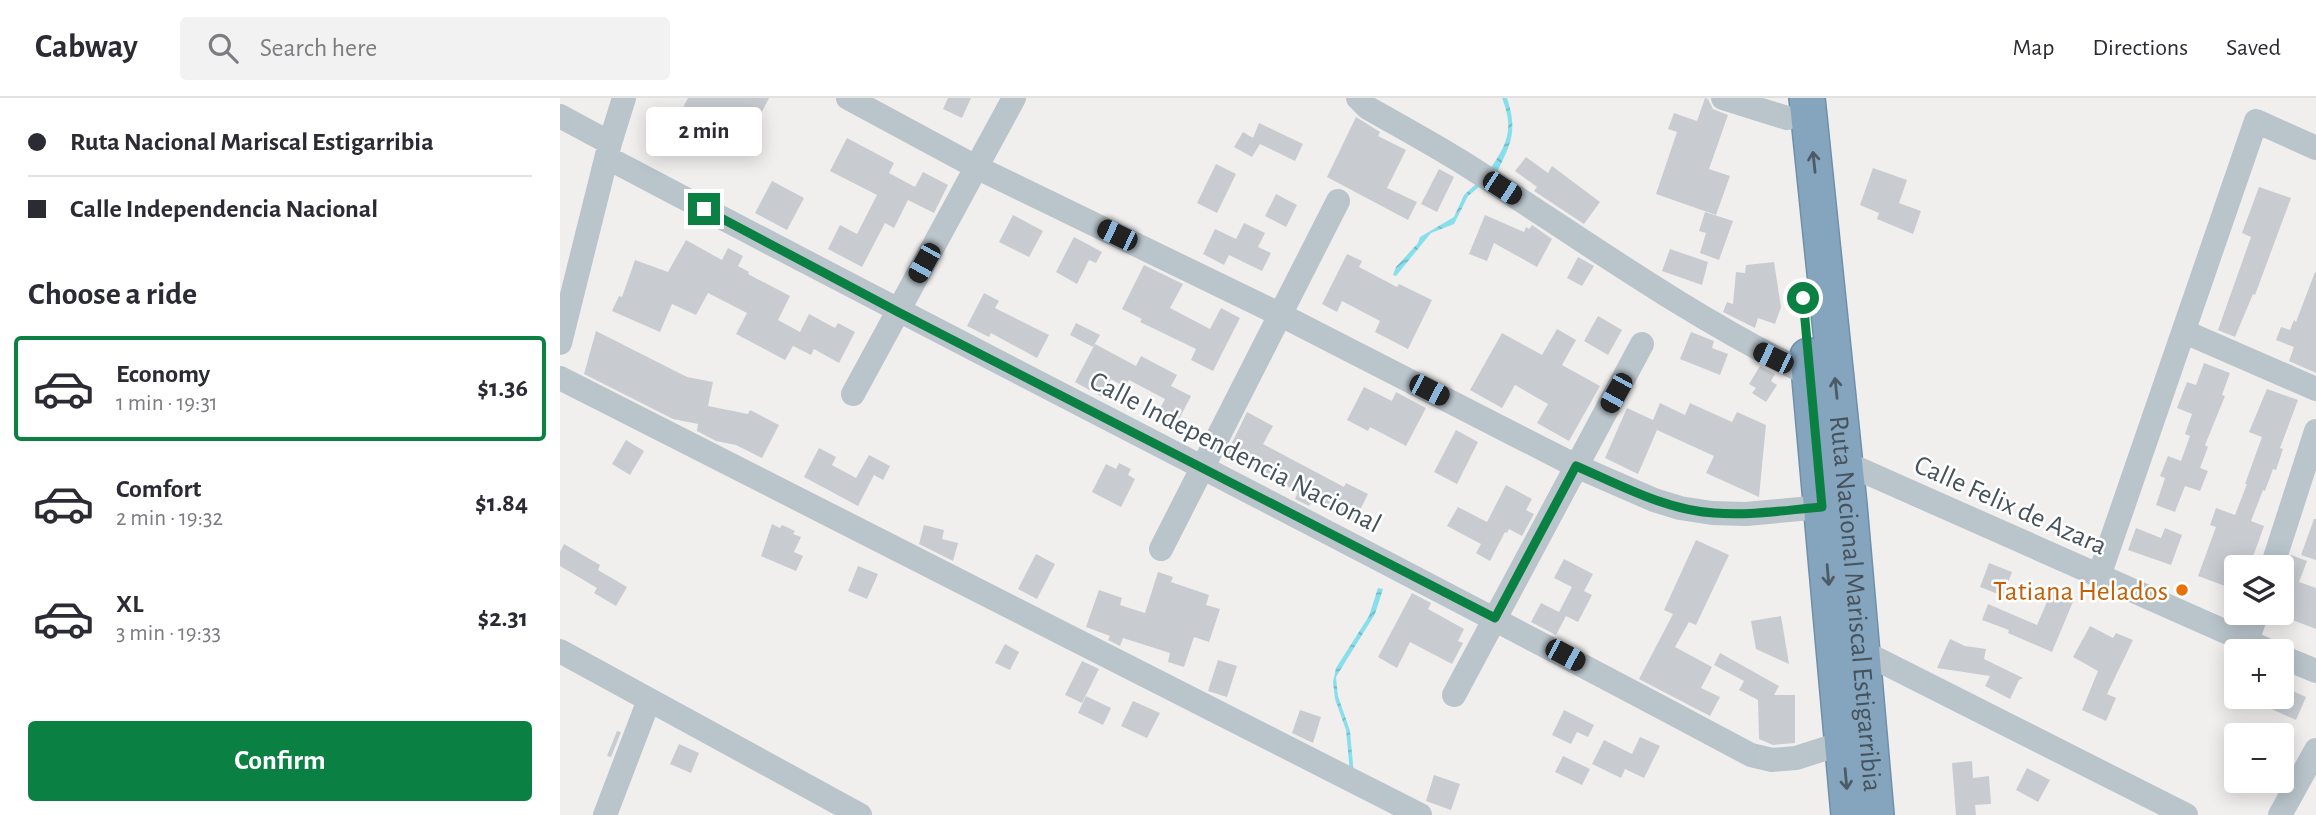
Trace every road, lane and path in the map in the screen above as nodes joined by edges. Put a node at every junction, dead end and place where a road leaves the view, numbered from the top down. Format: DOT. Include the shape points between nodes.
graph roads {
  1 [pos="624,98"];
  2 [pos="848,98"];
  3 [pos="1014,98"];
  4 [pos="1358,98"];
  5 [pos="1723,98"];
  6 [pos="1793,104"];
  7 [pos="560,116"];
  8 [pos="2316,148"];
  9 [pos="609,151"];
  10 [pos="976,167"];
  11 [pos="1338,201"];
  12 [pos="566,294"];
  13 [pos="898,312"];
  14 [pos="1280,315"];
  15 [pos="2185,332"];
  16 [pos="560,343"];
  17 [pos="1642,344"];
  18 [pos="1810,375"];
  19 [pos="560,378"];
  20 [pos="2316,389"];
  21 [pos="853,394"];
  22 [pos="2316,432"];
  23 [pos="1843,462"];
  24 [pos="1576,466"];
  25 [pos="1203,467"];
  26 [pos="1822,507"];
  27 [pos="1161,550"];
  28 [pos="2276,555"];
  29 [pos="2099,576"];
  30 [pos="1495,618"];
  31 [pos="2242,639"];
  32 [pos="560,651"];
  33 [pos="1861,651"];
  34 [pos="2294,662"];
  35 [pos="2316,671"];
  36 [pos="1454,695"];
  37 [pos="649,700"];
  38 [pos="1843,743"];
  39 [pos="2316,750"];
  40 [pos="606,815"];
  41 [pos="860,815"];
  42 [pos="1420,815"];
  43 [pos="1849,815"];
  44 [pos="1876,815"];
  45 [pos="2186,815"];
  46 [pos="2280,815"];
  1 -- 9 [label="street"];
  2 -- 10 [label="street"];
  3 -- 10 [label="street"];
  4 -- 18 [label="street" via="1755,349"];
  5 -- 6 [label="street"];
  6 -- 18 [label="highway, Ruta Nacional Mariscal Estigarribia"];
  23 -- 6 [label="highway, Ruta Nacional Mariscal Estigarribia, one-way"];
  7 -- 9 [label="street, Calle Independencia Nacional"];
  8 -- 15 [label="street" via="2256,121"];
  9 -- 12 [label="street"];
  9 -- 13 [label="street, Calle Independencia Nacional"];
  10 -- 13 [label="street"];
  10 -- 14 [label="street"];
  11 -- 14 [label="street"];
  12 -- 16 [label="street"];
  13 -- 21 [label="street"];
  13 -- 25 [label="street, Calle Independencia Nacional"];
  14 -- 24 [label="street"];
  14 -- 25 [label="street"];
  15 -- 20 [label="street"];
  15 -- 29 [label="street"];
  17 -- 24 [label="street"];
  18 -- 26 [label="highway, Ruta Nacional Mariscal Estigarribia"];
  19 -- 42 [label="street"];
  22 -- 28 [label="street"];
  23 -- 29 [label="street, Calle Felix de Azara"];
  23 -- 33 [label="highway, Ruta Nacional Mariscal Estigarribia"];
  24 -- 26 [label="street" via="1654,500 1701,512 1746,514"];
  24 -- 30 [label="street"];
  25 -- 27 [label="street"];
  25 -- 30 [label="street, Calle Independencia Nacional"];
  26 -- 38 [label="highway, Ruta Nacional Mariscal Estigarribia, one-way"];
  29 -- 31 [label="street, Calle Felix de Azara"];
  30 -- 36 [label="street"];
  30 -- 38 [label="street, Calle Independencia Nacional" via="1751,755 1772,760 1797,758"];
  32 -- 37 [label="street"];
  33 -- 44 [label="highway, Ruta Nacional Mariscal Estigarribia"];
  33 -- 45 [label="street"];
  34 -- 35 [label="street"];
  37 -- 40 [label="street"];
  37 -- 41 [label="street"];
  38 -- 43 [label="highway, Ruta Nacional Mariscal Estigarribia, one-way"];
  39 -- 46 [label="street"];
}
